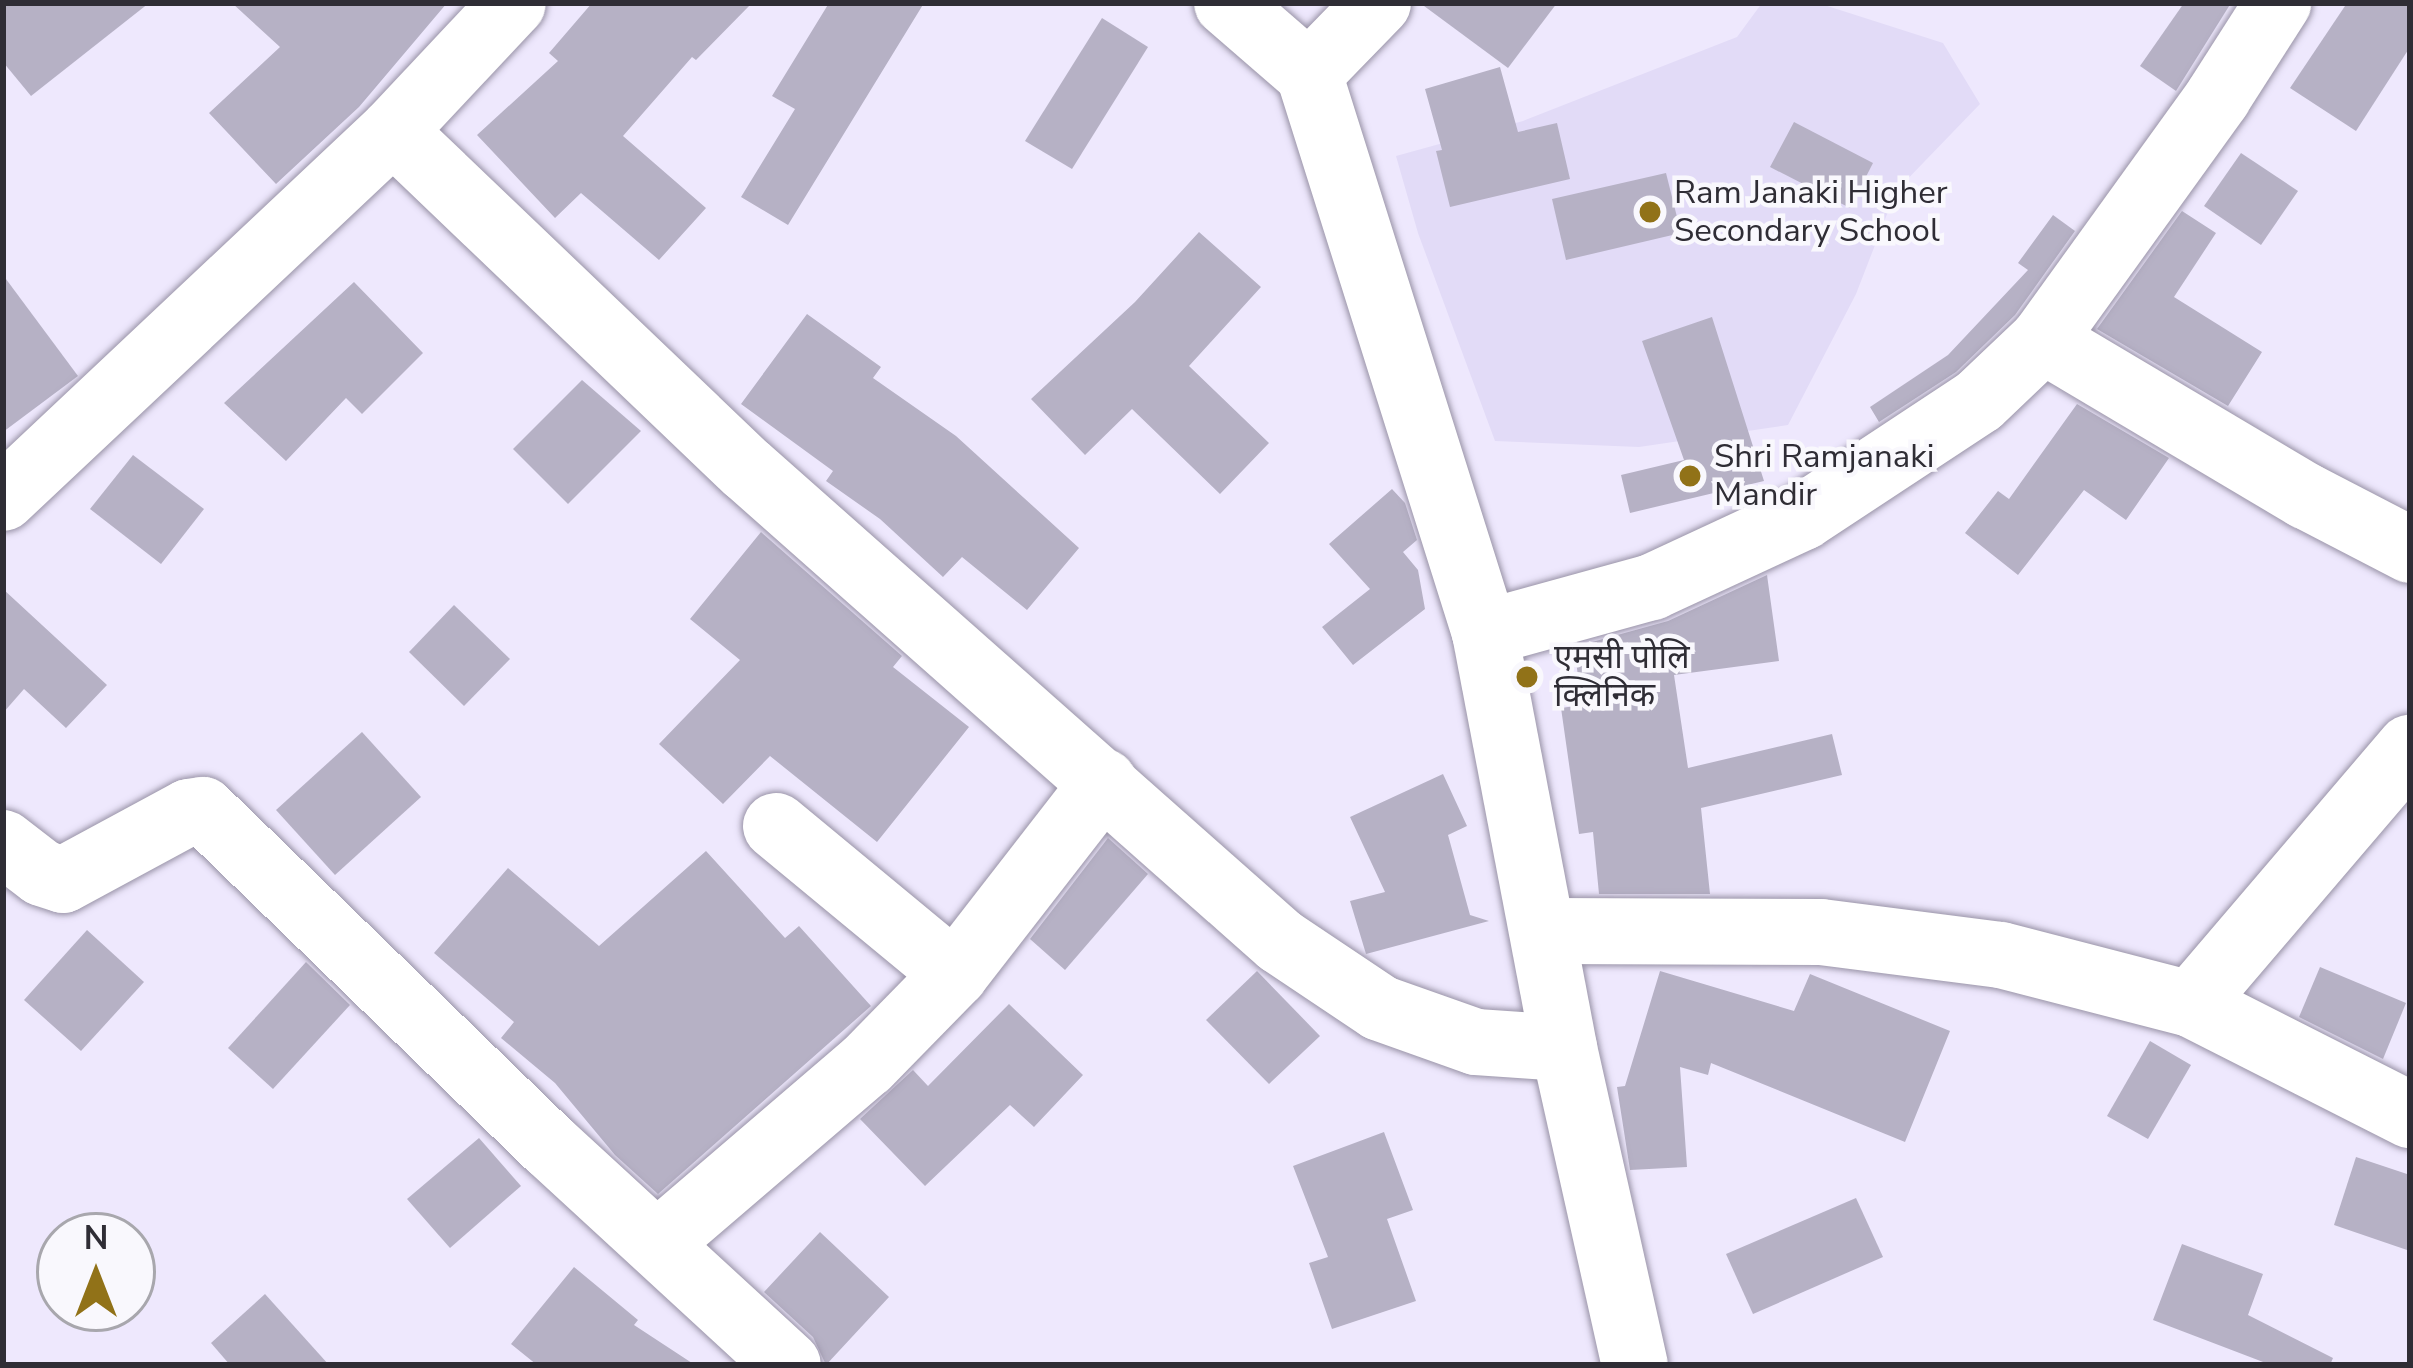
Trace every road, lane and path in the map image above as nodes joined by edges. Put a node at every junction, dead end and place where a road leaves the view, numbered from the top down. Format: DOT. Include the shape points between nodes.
graph roads {
  1 [pos="513,3"];
  2 [pos="1227,3"];
  3 [pos="1378,3"];
  4 [pos="2278,3"];
  5 [pos="1309,74"];
  6 [pos="393,130"];
  7 [pos="2044,340"];
  8 [pos="3,499"];
  9 [pos="2410,550"];
  10 [pos="1485,633"];
  11 [pos="2410,748"];
  12 [pos="1103,782"];
  13 [pos="776,826"];
  14 [pos="3,843"];
  15 [pos="1545,931"];
  16 [pos="955,974"];
  17 [pos="2191,1004"];
  18 [pos="1564,1048"];
  19 [pos="2410,1115"];
  20 [pos="658,1243"];
  21 [pos="788,1365"];
  22 [pos="1635,1365"];
  1 -- 6 [label="street"];
  2 -- 5 [label="street"];
  3 -- 5 [label="street"];
  4 -- 7 [label="street"];
  5 -- 10 [label="street"];
  6 -- 8 [label="street"];
  6 -- 12 [label="street" via="747,469"];
  7 -- 9 [label="street"];
  7 -- 10 [label="street" via="1979,401 1803,517 1652,586"];
  10 -- 15 [label="street"];
  11 -- 17 [label="street"];
  12 -- 16 [label="street"];
  12 -- 18 [label="street" via="1280,941 1380,1008 1476,1042"];
  13 -- 16 [label="street"];
  14 -- 20 [label="street" via="63,880 203,810"];
  15 -- 17 [label="street" via="1821,932 2001,955"];
  15 -- 18 [label="street"];
  16 -- 20 [label="street" via="867,1064"];
  17 -- 19 [label="street"];
  18 -- 22 [label="street"];
  20 -- 21 [label="street"];
}
